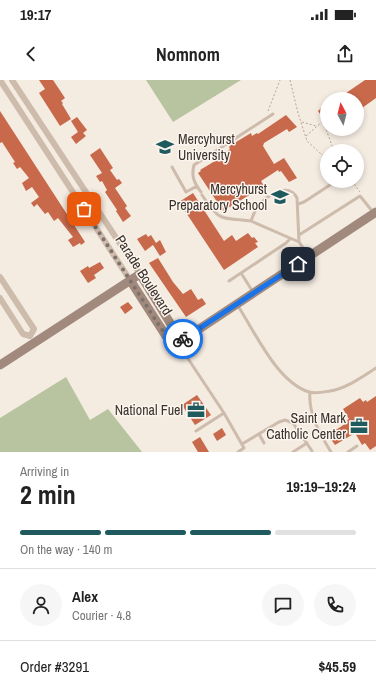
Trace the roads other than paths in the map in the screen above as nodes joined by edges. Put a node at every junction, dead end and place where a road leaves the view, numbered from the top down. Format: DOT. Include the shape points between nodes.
graph roads {
  1 [pos="0,80"];
  2 [pos="12,80"];
  3 [pos="273,114"];
  4 [pos="172,167"];
  5 [pos="197,186"];
  6 [pos="325,188"];
  7 [pos="298,204"];
  8 [pos="375,213"];
  9 [pos="251,221"];
  10 [pos="299,235"];
  11 [pos="290,239"];
  12 [pos="299,242"];
  13 [pos="309,257"];
  14 [pos="241,273"];
  15 [pos="140,274"];
  16 [pos="0,277"];
  17 [pos="130,280"];
  18 [pos="229,281"];
  19 [pos="254,294"];
  20 [pos="0,298"];
  21 [pos="237,304"];
  22 [pos="32,340"];
  23 [pos="176,341"];
  24 [pos="0,366"];
  25 [pos="376,368"];
  26 [pos="310,392"];
  27 [pos="224,413"];
  28 [pos="199,423"];
  29 [pos="202,427"];
  30 [pos="196,431"];
  31 [pos="259,434"];
  32 [pos="264,443"];
  33 [pos="307,443"];
  34 [pos="242,444"];
  35 [pos="357,446"];
  36 [pos="312,451"];
  37 [pos="238,452"];
  38 [pos="293,452"];
  39 [pos="331,452"];
  40 [pos="348,452"];
  1 -- 17 [label="street, Parade Boulevard"];
  2 -- 15 [label="street, Parade Boulevard"];
  3 -- 5 [label="lane" via="194,165 192,173"];
  4 -- 5 [label="lane" via="186,192"];
  5 -- 9 [label="lane" via="213,212 220,218"];
  6 -- 7 [label="lane"];
  7 -- 9 [label="lane" via="294,193 280,190 261,202"];
  7 -- 10 [label="lane"];
  8 -- 10 [label="lane" via="360,196"];
  8 -- 13 [label="street"];
  9 -- 11 [label="lane"];
  10 -- 12 [label="lane"];
  11 -- 12 [label="lane"];
  11 -- 14 [label="lane"];
  12 -- 13 [label="lane"];
  13 -- 19 [label="street"];
  14 -- 18 [label="lane"];
  14 -- 19 [label="lane"];
  15 -- 17 [label="street"];
  15 -- 23 [label="street, Parade Boulevard" via="175,330"];
  16 -- 22 [label="street" via="34,329"];
  17 -- 22 [label="street"];
  17 -- 23 [label="street, Parade Boulevard" via="166,336"];
  19 -- 21 [label="street"];
  20 -- 22 [label="street" via="23,334"];
  21 -- 23 [label="street"];
  21 -- 26 [label="lane" via="280,370 295,384"];
  22 -- 24 [label="street"];
  23 -- 27 [label="lane"];
  25 -- 26 [label="lane" via="345,386 331,391"];
  26 -- 39 [label="lane" via="314,420"];
  27 -- 29 [label="lane"];
  27 -- 34 [label="lane"];
  28 -- 29 [label="lane"];
  29 -- 30 [label="lane"];
  31 -- 32 [label="lane"];
  31 -- 33 [label="lane" via="279,422 289,421"];
  31 -- 34 [label="lane"];
  33 -- 36 [label="lane"];
  33 -- 38 [label="lane"];
  34 -- 37 [label="lane" via="244,448"];
  35 -- 40 [label="lane"];
}
